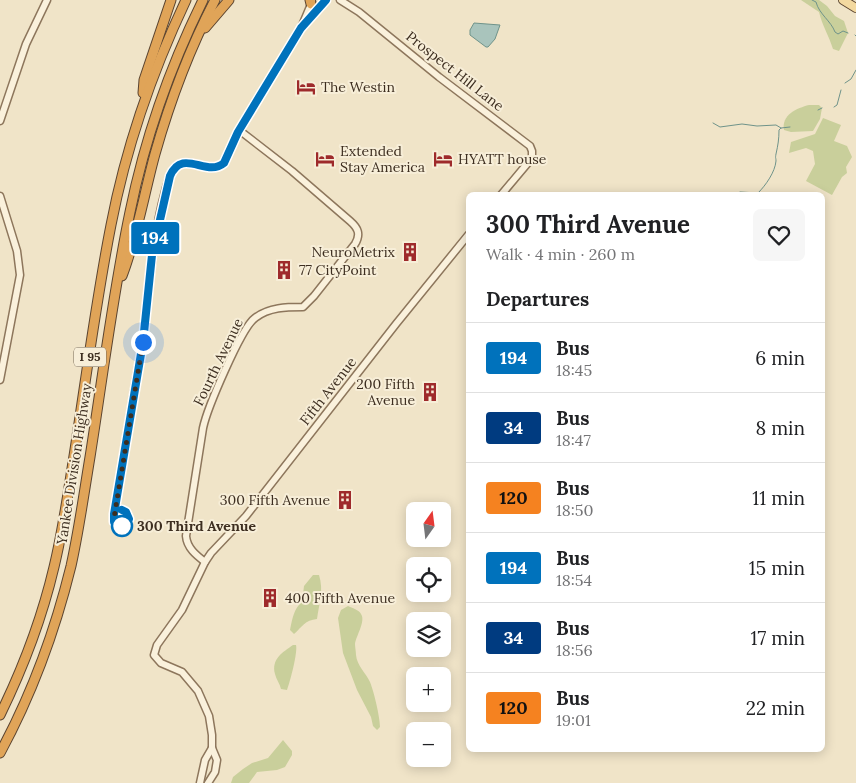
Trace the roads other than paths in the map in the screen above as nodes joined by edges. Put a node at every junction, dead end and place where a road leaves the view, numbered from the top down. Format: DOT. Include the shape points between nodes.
graph roads {
  1 [pos="47,0"];
  2 [pos="171,0"];
  3 [pos="186,0"];
  4 [pos="203,0"];
  5 [pos="215,0"];
  6 [pos="229,0"];
  7 [pos="326,0"];
  8 [pos="340,0"];
  9 [pos="349,0"];
  10 [pos="843,0"];
  11 [pos="312,1"];
  12 [pos="856,8"];
  13 [pos="359,12"];
  14 [pos="301,28"];
  15 [pos="192,50"];
  16 [pos="140,112"];
  17 [pos="0,121"];
  18 [pos="239,130"];
  19 [pos="504,192"];
  20 [pos="0,196"];
  21 [pos="466,238"];
  22 [pos="115,295"];
  23 [pos="0,380"];
  24 [pos="115,508"];
  25 [pos="205,562"];
  26 [pos="0,715"];
  27 [pos="212,748"];
  28 [pos="0,753"];
  29 [pos="200,783"];
  30 [pos="208,783"];
  1 -- 17 [label="street" via="26,44"];
  2 -- 16 [label="highway" via="144,80"];
  3 -- 16 [label="highway, Yankee Division Highway / I 95"];
  4 -- 22 [label="highway, Yankee Division Highway / I 95" via="170,74 147,142"];
  5 -- 15 [label="highway"];
  6 -- 15 [label="highway"];
  7 -- 14 [label="street"];
  8 -- 13 [label="street, Prospect Hill Lane"];
  9 -- 13 [label="street, Prospect Hill Lane"];
  10 -- 12 [label="main road"];
  11 -- 14 [label="street"];
  13 -- 19 [label="street, Prospect Hill Lane" via="531,147 529,162"];
  14 -- 18 [label="street"];
  15 -- 22 [label="highway" via="160,136 129,258"];
  16 -- 26 [label="highway, Yankee Division Highway / I 95" via="110,226 54,568 28,652"];
  18 -- 24 [label="street" via="226,160 220,166 210,168 181,163 174,167 170,176 152,255 143,342"];
  18 -- 25 [label="street, Fourth Avenue" via="350,221 358,229 359,236 310,301 303,307 280,308 255,318 238,345 206,415 190,504 186,541 194,554"];
  20 -- 23 [label="street" via="17,251 20,275"];
  21 -- 25 [label="street, Fifth Avenue" via="262,497"];
  22 -- 28 [label="highway, Yankee Division Highway / I 95" via="81,516 69,572 42,660"];
  25 -- 27 [label="street, Fifth Avenue" via="182,610 156,645 154,655 161,663 182,672 198,690 208,716"];
  27 -- 29 [label="street" via="205,760"];
  27 -- 30 [label="street" via="217,760 215,772"];
}
